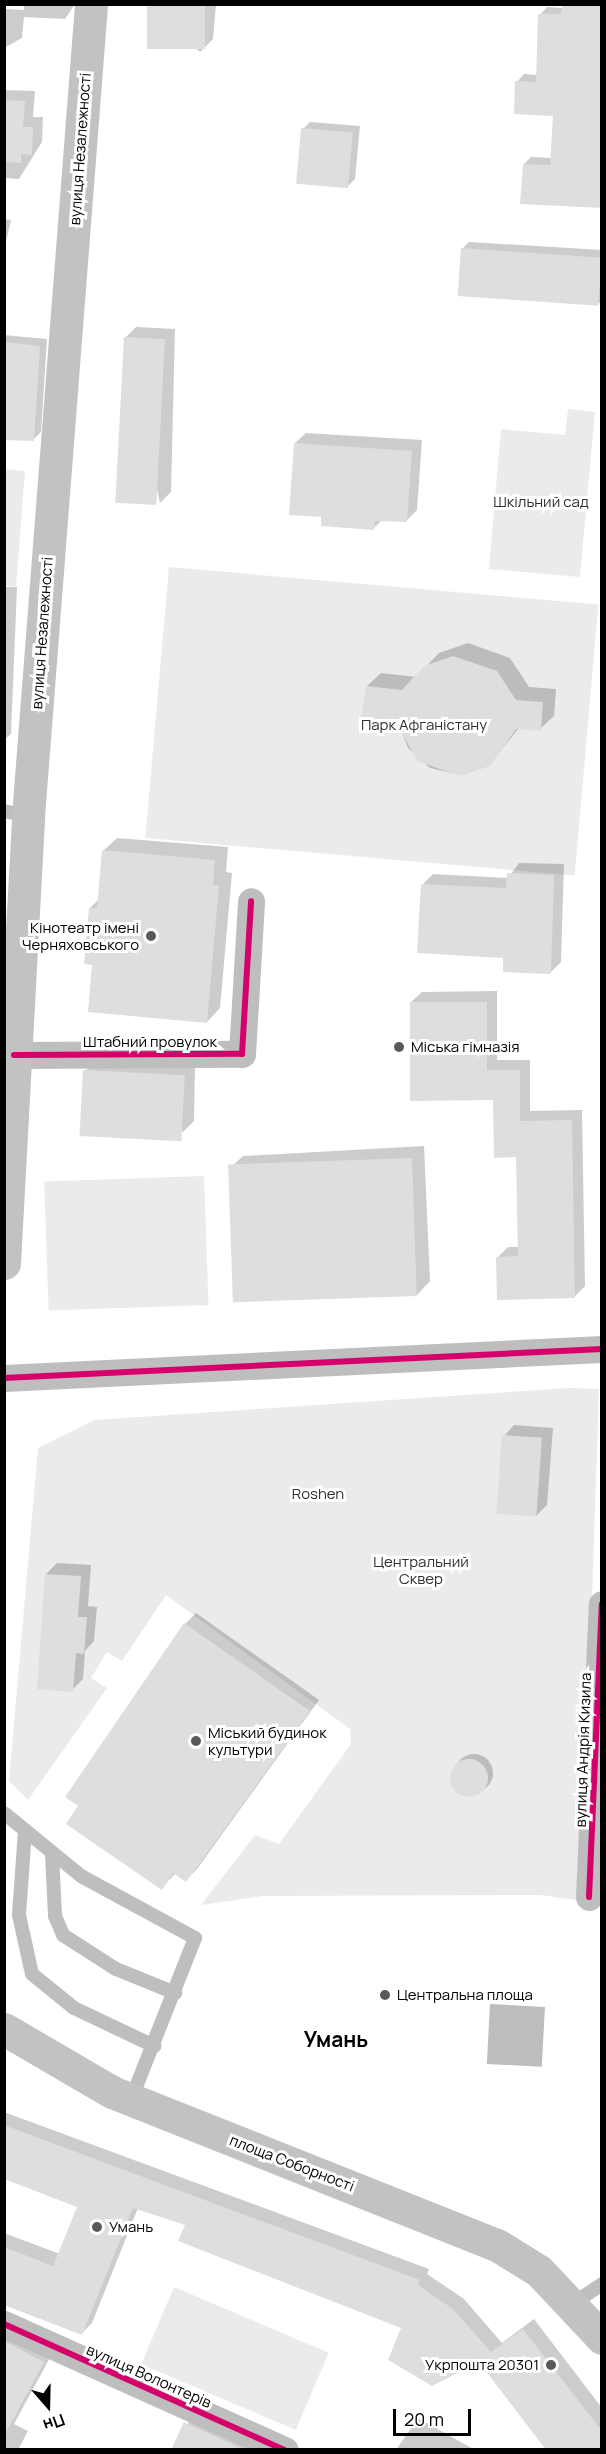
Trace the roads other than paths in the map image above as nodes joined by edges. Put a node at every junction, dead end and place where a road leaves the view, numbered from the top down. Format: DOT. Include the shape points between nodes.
graph roads {
  1 [pos="91,4"];
  2 [pos="16,813"];
  3 [pos="251,901"];
  4 [pos="14,1055"];
  5 [pos="7,1151"];
  6 [pos="4,1263"];
  7 [pos="602,1349"];
  8 [pos="4,1378"];
  9 [pos="602,1604"];
  10 [pos="4,1812"];
  11 [pos="25,1831"];
  12 [pos="52,1854"];
  13 [pos="589,1897"];
  14 [pos="175,1993"];
  15 [pos="4,2029"];
  16 [pos="154,2046"];
  17 [pos="131,2100"];
  18 [pos="602,2284"];
  19 [pos="574,2303"];
  20 [pos="4,2324"];
  21 [pos="602,2338"];
  22 [pos="285,2450"];
  1 -- 2 [label="main road, вулиця Незалежності"];
  2 -- 4 [label="main road, вулиця Незалежності"];
  3 -- 4 [label="street, Штабний провулок" via="242,1054"];
  4 -- 5 [label="main road, вулиця Незалежності"];
  5 -- 6 [label="main road, вулиця Незалежності"];
  7 -- 8 [label="street"];
  9 -- 13 [label="street, вулиця Андрія Кизила"];
  10 -- 11 [label="lane"];
  11 -- 12 [label="lane"];
  11 -- 16 [label="lane" via="19,1915 33,1974 74,2008"];
  12 -- 14 [label="lane" via="55,1916 63,1935 116,1969"];
  12 -- 14 [label="lane" via="81,1876 195,1938"];
  14 -- 16 [label="lane"];
  15 -- 17 [label="main road, площа Соборності" via="46,2058"];
  16 -- 17 [label="lane"];
  17 -- 19 [label="main road, площа Соборності" via="497,2245 539,2271"];
  18 -- 19 [label="lane"];
  19 -- 21 [label="main road, площа Соборності"];
  20 -- 22 [label="street, вулиця Волонтерів"];
}
